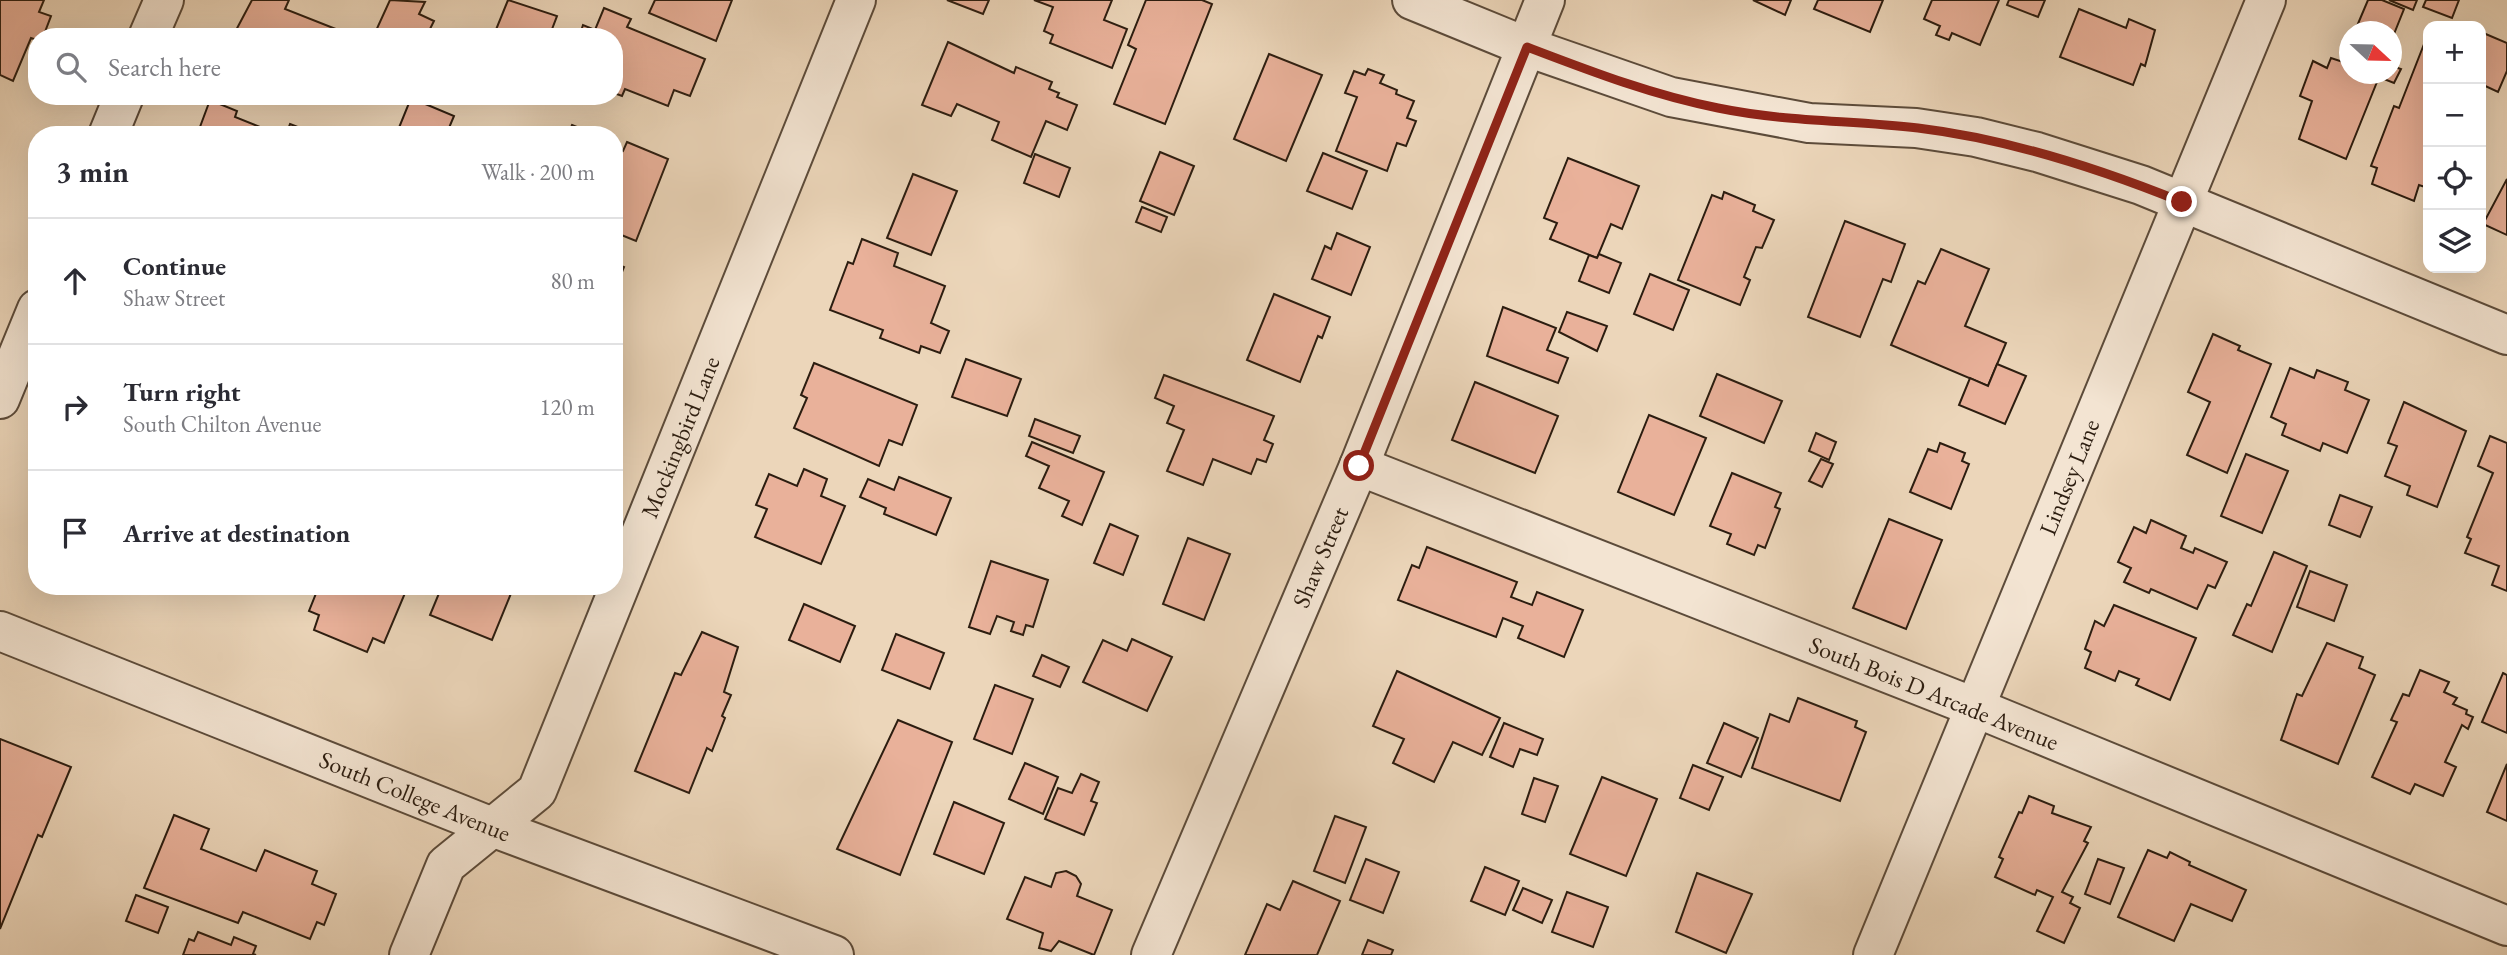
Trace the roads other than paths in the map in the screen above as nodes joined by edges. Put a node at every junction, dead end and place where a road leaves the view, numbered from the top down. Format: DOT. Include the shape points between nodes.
graph roads {
  1 [pos="164,0"];
  2 [pos="856,0"];
  3 [pos="1412,0"];
  4 [pos="1545,0"];
  5 [pos="2266,0"];
  6 [pos="153,28"];
  7 [pos="1527,47"];
  8 [pos="120,105"];
  9 [pos="112,126"];
  10 [pos="2182,202"];
  11 [pos="28,331"];
  12 [pos="2507,335"];
  13 [pos="0,399"];
  14 [pos="1359,466"];
  15 [pos="623,578"];
  16 [pos="616,595"];
  17 [pos="0,631"];
  18 [pos="1974,707"];
  19 [pos="492,827"];
  20 [pos="2507,926"];
  21 [pos="409,955"];
  22 [pos="834,955"];
  23 [pos="1151,955"];
  24 [pos="1873,955"];
  1 -- 6 [label="street"];
  2 -- 15 [label="street, Mockingbird Lane"];
  3 -- 7 [label="street"];
  4 -- 7 [label="street, Shaw Street"];
  5 -- 10 [label="street, Lindsey Lane"];
  7 -- 10 [label="street" via="1615,80 1718,108 1809,122 1916,128 1976,137 2037,152"];
  7 -- 14 [label="street, Shaw Street"];
  8 -- 9 [label="street"];
  10 -- 12 [label="street"];
  10 -- 18 [label="street, Lindsey Lane"];
  11 -- 13 [label="street"];
  14 -- 18 [label="street, South Bois D Arcade Avenue"];
  14 -- 23 [label="street, Shaw Street"];
  16 -- 19 [label="street, Mockingbird Lane" via="537,791"];
  17 -- 19 [label="street, South College Avenue"];
  18 -- 20 [label="street, South Bois D Arcade Avenue"];
  18 -- 24 [label="street, Lindsey Lane"];
  19 -- 21 [label="street, Mockingbird Lane" via="446,865"];
  19 -- 22 [label="street, South College Avenue"];
}
